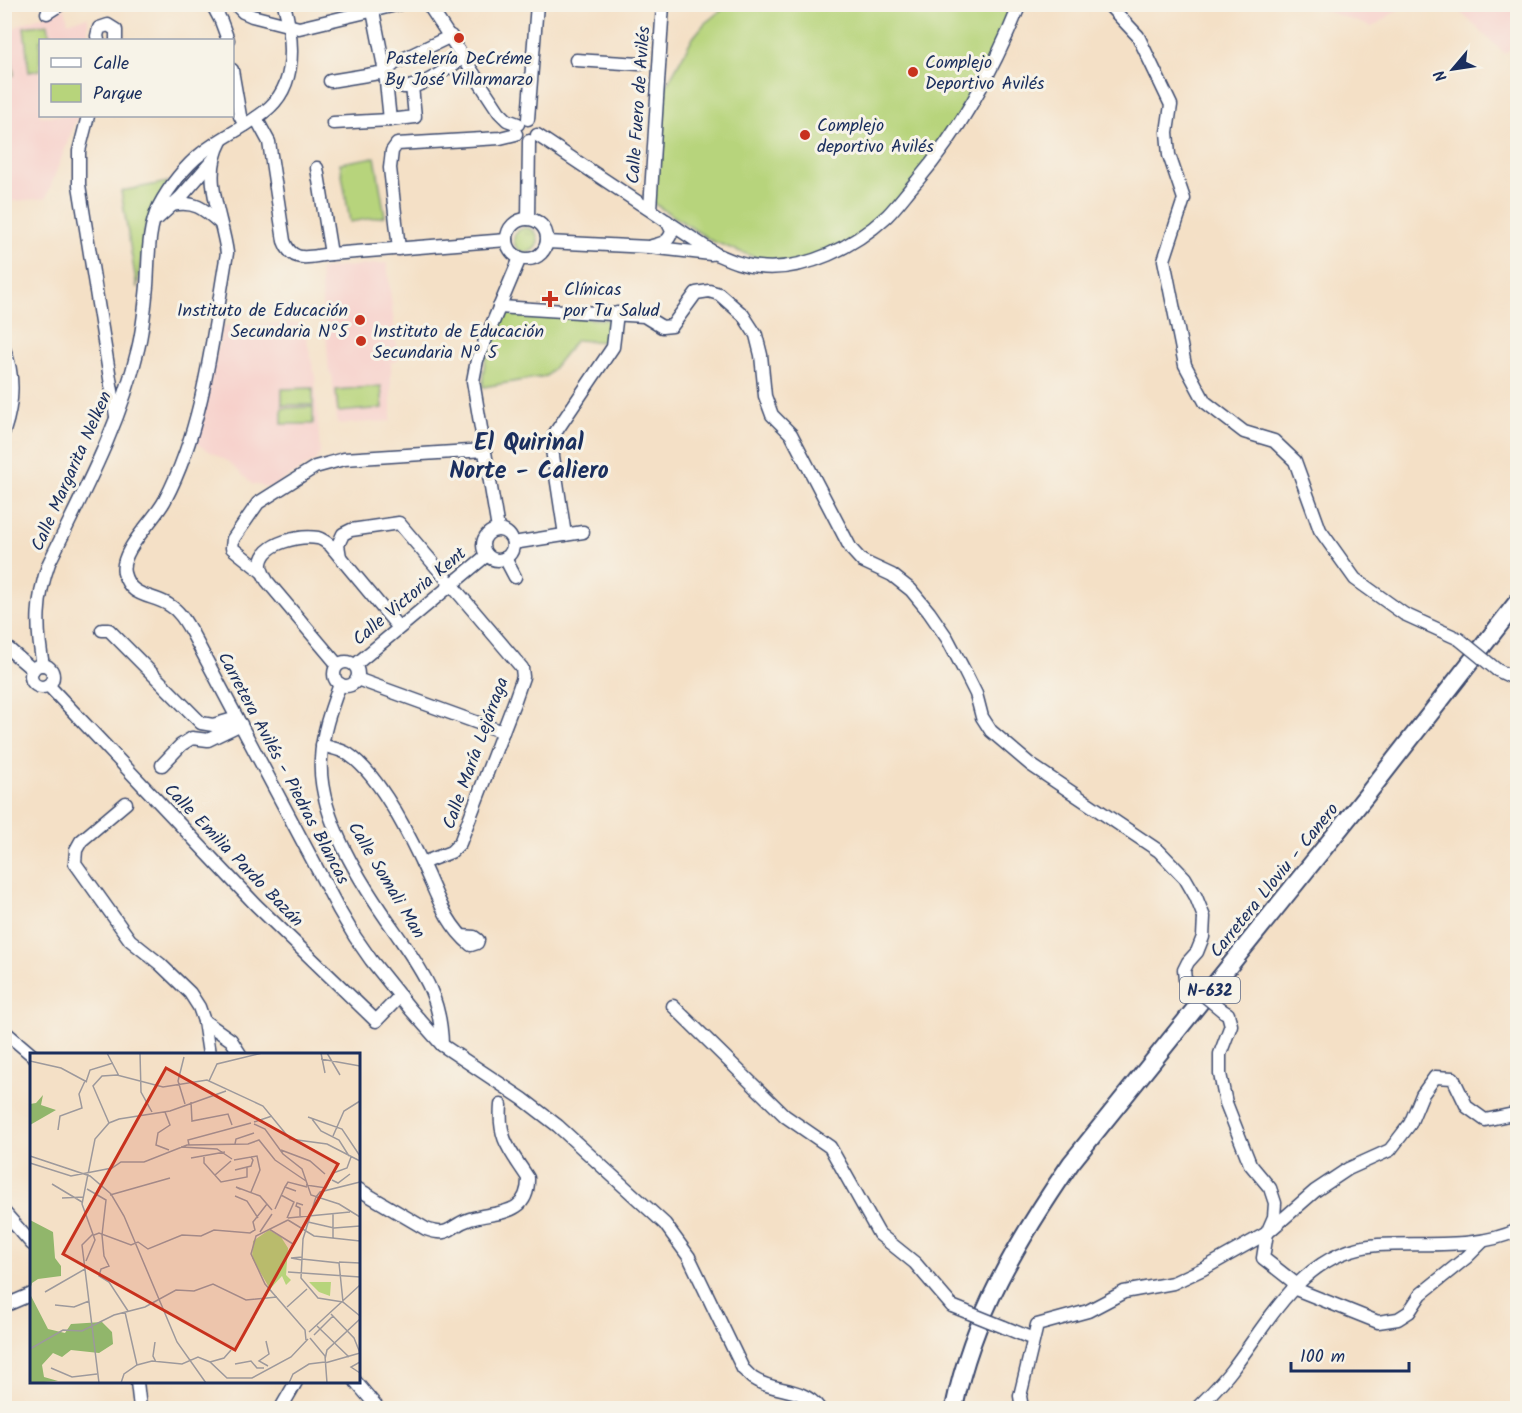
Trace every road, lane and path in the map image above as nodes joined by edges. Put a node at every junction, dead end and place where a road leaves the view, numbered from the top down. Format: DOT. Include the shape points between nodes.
graph roads {
  1 [pos="212,4"];
  2 [pos="235,4"];
  3 [pos="284,4"];
  4 [pos="400,4"];
  5 [pos="428,4"];
  6 [pos="537,4"];
  7 [pos="663,4"];
  8 [pos="1020,4"];
  9 [pos="1108,4"];
  10 [pos="373,11"];
  11 [pos="290,26"];
  12 [pos="451,36"];
  13 [pos="98,39"];
  14 [pos="116,39"];
  15 [pos="228,39"];
  16 [pos="464,57"];
  17 [pos="576,60"];
  18 [pos="640,64"];
  19 [pos="386,75"];
  20 [pos="330,81"];
  21 [pos="234,82"];
  22 [pos="412,86"];
  23 [pos="88,117"];
  24 [pos="390,120"];
  25 [pos="250,121"];
  26 [pos="333,123"];
  27 [pos="521,126"];
  28 [pos="533,138"];
  29 [pos="221,141"];
  30 [pos="213,160"];
  31 [pos="317,168"];
  32 [pos="171,206"];
  33 [pos="650,209"];
  34 [pos="528,219"];
  35 [pos="155,221"];
  36 [pos="667,221"];
  37 [pos="220,223"];
  38 [pos="507,240"];
  39 [pos="547,242"];
  40 [pos="649,247"];
  41 [pos="399,249"];
  42 [pos="331,254"];
  43 [pos="716,254"];
  44 [pos="520,258"];
  45 [pos="499,307"];
  46 [pos="617,313"];
  47 [pos="4,349"];
  48 [pos="109,376"];
  49 [pos="130,380"];
  50 [pos="117,420"];
  51 [pos="4,431"];
  52 [pos="484,450"];
  53 [pos="498,529"];
  54 [pos="583,532"];
  55 [pos="565,535"];
  56 [pos="513,543"];
  57 [pos="487,555"];
  58 [pos="340,557"];
  59 [pos="505,558"];
  60 [pos="262,572"];
  61 [pos="515,577"];
  62 [pos="451,585"];
  63 [pos="1518,601"];
  64 [pos="399,628"];
  65 [pos="102,630"];
  66 [pos="4,645"];
  67 [pos="337,664"];
  68 [pos="355,665"];
  69 [pos="38,668"];
  70 [pos="357,679"];
  71 [pos="1518,680"];
  72 [pos="340,684"];
  73 [pos="239,721"];
  74 [pos="503,732"];
  75 [pos="322,745"];
  76 [pos="162,765"];
  77 [pos="126,803"];
  78 [pos="422,863"];
  79 [pos="462,936"];
  80 [pos="400,996"];
  81 [pos="673,1006"];
  82 [pos="411,1010"];
  83 [pos="437,1012"];
  84 [pos="204,1021"];
  85 [pos="427,1028"];
  86 [pos="4,1032"];
  87 [pos="442,1045"];
  88 [pos="30,1053"];
  89 [pos="209,1053"];
  90 [pos="239,1053"];
  91 [pos="501,1105"];
  92 [pos="1518,1113"];
  93 [pos="360,1190"];
  94 [pos="4,1212"];
  95 [pos="1518,1230"];
  96 [pos="1267,1233"];
  97 [pos="1483,1241"];
  98 [pos="30,1242"];
  99 [pos="1295,1286"];
  100 [pos="30,1295"];
  101 [pos="4,1306"];
  102 [pos="1033,1339"];
  103 [pos="137,1383"];
  104 [pos="295,1383"];
  105 [pos="357,1383"];
  106 [pos="140,1408"];
  107 [pos="281,1408"];
  108 [pos="378,1408"];
  109 [pos="819,1408"];
  110 [pos="954,1408"];
  111 [pos="1022,1408"];
  112 [pos="1197,1408"];
  1 -- 15 [label="street"];
  2 -- 11 [label="street" via="252,16"];
  3 -- 11 [label="street"];
  4 -- 10 [label="street"];
  5 -- 12 [label="street"];
  6 -- 27 [label="street"];
  7 -- 33 [label="street, Calle Fuero de Avilés"];
  8 -- 43 [label="street, Calle Fuero de Avilés" via="982,89 956,130 888,215 871,230 825,257 780,267 761,268"];
  9 -- 71 [label="street, bridge" via="1137,36 1171,105 1169,155 1184,199 1164,260 1185,365 1205,402 1244,432 1274,441 1295,461 1320,530 1355,579 1404,614 1459,639 1497,670"];
  10 -- 11 [label="street" via="299,28"];
  10 -- 19 [label="street"];
  11 -- 25 [label="street" via="291,60 284,88 271,106"];
  12 -- 16 [label="street"];
  12 -- 19 [label="street" via="395,63"];
  13 -- 14 [label="street" via="99,28 108,25 116,30"];
  16 -- 22 [label="street"];
  16 -- 27 [label="street" via="499,112"];
  17 -- 18 [label="street"];
  19 -- 20 [label="street"];
  19 -- 22 [label="street" via="403,87"];
  19 -- 24 [label="street"];
  21 -- 25 [label="street" via="240,116"];
  22 -- 24 [label="street" via="415,117"];
  23 -- 48 [label="street" via="79,151 79,184"];
  24 -- 26 [label="street"];
  25 -- 29 [label="street"];
  25 -- 42 [label="street" via="269,142 288,252 295,257"];
  27 -- 28 [label="street, Calle Fuero de Avilés" via="522,140"];
  27 -- 28 [label="street" via="533,121 537,126"];
  27 -- 41 [label="street" via="500,138 397,144 390,168"];
  28 -- 33 [label="street, Calle Fuero de Avilés"];
  28 -- 34 [label="street"];
  29 -- 30 [label="street, Carretera Avilés - Piedras Blancas"];
  29 -- 35 [label="street, Calle Margarita Nelken" via="201,153 177,178"];
  30 -- 32 [label="street"];
  30 -- 37 [label="street, Carretera Avilés - Piedras Blancas" via="212,183"];
  31 -- 42 [label="street"];
  32 -- 35 [label="street"];
  32 -- 37 [label="street" via="198,205"];
  33 -- 36 [label="street, Calle Fuero de Avilés"];
  34 -- 38 [label="street" via="513,225"];
  34 -- 39 [label="street" via="545,231"];
  35 -- 49 [label="street, Calle Margarita Nelken" via="149,242 139,346"];
  36 -- 40 [label="street" via="672,231 670,238"];
  36 -- 43 [label="street, Calle Fuero de Avilés"];
  37 -- 73 [label="street, Carretera Avilés - Piedras Blancas" via="227,253 199,408 166,500 127,554 123,570 132,589 170,606 180,615"];
  38 -- 41 [label="street"];
  38 -- 44 [label="street"];
  39 -- 40 [label="street"];
  39 -- 44 [label="street" via="541,254"];
  40 -- 43 [label="street"];
  41 -- 42 [label="street"];
  44 -- 45 [label="street"];
  45 -- 46 [label="street"];
  45 -- 52 [label="street" via="477,360 473,381"];
  46 -- 55 [label="street" via="613,347 551,443"];
  46 -- 96 [label="street, bridge" via="644,316 662,327 672,326 696,293 709,291 719,294 743,315 756,335 765,396 772,415 791,434 851,549 862,561 892,575 911,590 929,612 966,672 991,731 1031,765 1159,851 1185,878 1204,917 1203,937 1184,970 1185,980 1228,1014 1231,1024 1220,1054 1220,1074 1226,1103 1250,1164 1270,1188 1275,1203"];
  47 -- 51 [label="street" via="12,387"];
  48 -- 49 [label="street"];
  48 -- 50 [label="street"];
  49 -- 50 [label="street, Calle Margarita Nelken"];
  50 -- 69 [label="street, Calle Margarita Nelken" via="43,579 38,599"];
  52 -- 53 [label="street"];
  52 -- 60 [label="street" via="344,459 315,467 258,503 233,539 231,544 237,553"];
  53 -- 56 [label="street" via="508,533"];
  53 -- 57 [label="street" via="484,538"];
  54 -- 55 [label="street"];
  55 -- 56 [label="street"];
  56 -- 59 [label="street" via="511,554"];
  57 -- 59 [label="street"];
  57 -- 62 [label="street, Calle Victoria Kent"];
  58 -- 60 [label="street" via="320,538 286,541 266,553 261,562"];
  58 -- 62 [label="street" via="338,545 343,534 399,523"];
  58 -- 64 [label="street"];
  59 -- 61 [label="street"];
  60 -- 67 [label="street"];
  62 -- 64 [label="street, Calle Victoria Kent"];
  62 -- 74 [label="street, Calle María Lejárraga" via="522,668 523,677"];
  63 -- 110 [label="highway, Carretera Lloviu - Canero / N-632" via="1071,1163 1005,1266 980,1320"];
  64 -- 68 [label="street, Calle Victoria Kent"];
  65 -- 73 [label="street" via="109,630 201,723"];
  66 -- 69 [label="street"];
  67 -- 68 [label="street" via="347,661"];
  67 -- 72 [label="street" via="334,676"];
  68 -- 70 [label="street"];
  69 -- 80 [label="street, Calle Emilia Pardo Bazán" via="31,678 36,685 48,685 256,905 376,1021"];
  70 -- 72 [label="street" via="351,685"];
  70 -- 74 [label="street"];
  72 -- 75 [label="street, Calle Somali Man"];
  73 -- 76 [label="street" via="208,740 192,738"];
  73 -- 80 [label="street, Carretera Avilés - Piedras Blancas" via="355,937"];
  74 -- 78 [label="street, Calle María Lejárraga" via="460,843 451,852"];
  75 -- 78 [label="street" via="346,752 362,765 401,822"];
  75 -- 83 [label="street, Calle Somali Man" via="321,782 328,814 367,888 430,986"];
  77 -- 84 [label="street" via="81,841 75,863 130,940 190,993"];
  78 -- 79 [label="street" via="437,899"];
  80 -- 82 [label="street, Carretera Avilés - Piedras Blancas"];
  81 -- 102 [label="street, bridge" via="785,1116 830,1147 879,1234 915,1263 952,1306"];
  82 -- 83 [label="street"];
  82 -- 85 [label="street, Carretera Avilés - Piedras Blancas"];
  83 -- 85 [label="street"];
  83 -- 87 [label="street, Calle Somali Man"];
  84 -- 89 [label="street"];
  84 -- 90 [label="street" via="231,1040"];
  85 -- 87 [label="street, Carretera Avilés - Piedras Blancas"];
  86 -- 88 [label="street"];
  87 -- 109 [label="street, Carretera Avilés - Piedras Blancas" via="558,1126 665,1224 689,1257 743,1369 753,1379 806,1396"];
  91 -- 93 [label="street" via="504,1141 528,1178 526,1194 514,1208 500,1215 466,1220 445,1233 436,1233"];
  92 -- 96 [label="street" via="1485,1120 1467,1107 1453,1078 1435,1077 1422,1095 1410,1124 1390,1150 1348,1169 1315,1191"];
  94 -- 98 [label="street"];
  95 -- 97 [label="street"];
  96 -- 99 [label="street" via="1263,1258"];
  96 -- 102 [label="street" via="1173,1283 1124,1292 1088,1311 1037,1325"];
  97 -- 99 [label="street" via="1375,1245 1349,1251 1325,1261"];
  97 -- 99 [label="street" via="1398,1319 1378,1322"];
  99 -- 112 [label="street" via="1230,1373"];
  100 -- 101 [label="street"];
  102 -- 111 [label="street" via="1020,1396"];
  103 -- 106 [label="street"];
  104 -- 107 [label="street"];
  105 -- 108 [label="street"];
}
